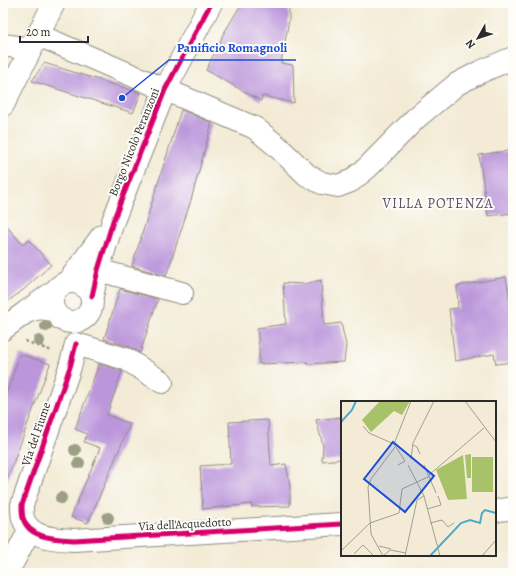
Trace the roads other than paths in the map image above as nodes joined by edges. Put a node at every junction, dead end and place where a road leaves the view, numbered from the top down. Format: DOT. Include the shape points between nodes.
graph roads {
  1 [pos="54,3"];
  2 [pos="211,3"];
  3 [pos="35,42"];
  4 [pos="3,45"];
  5 [pos="513,58"];
  6 [pos="165,90"];
  7 [pos="3,105"];
  8 [pos="113,221"];
  9 [pos="98,270"];
  10 [pos="182,293"];
  11 [pos="60,301"];
  12 [pos="89,306"];
  13 [pos="3,329"];
  14 [pos="76,344"];
  15 [pos="162,382"];
  16 [pos="513,508"];
  17 [pos="496,511"];
  18 [pos="341,524"];
  19 [pos="30,529"];
  20 [pos="11,567"];
  1 -- 3 [label="street"];
  2 -- 6 [label="street, Borgo Nicolò Peranzoni"];
  3 -- 4 [label="street"];
  3 -- 6 [label="street"];
  3 -- 7 [label="street"];
  5 -- 6 [label="street" via="457,84 416,118 368,168 351,181 338,186 322,183 307,175 255,128"];
  6 -- 8 [label="street, Borgo Nicolò Peranzoni"];
  8 -- 9 [label="street, Borgo Nicolò Peranzoni"];
  8 -- 11 [label="street, Borgo Nicolò Peranzoni"];
  9 -- 10 [label="street"];
  9 -- 12 [label="street, Borgo Nicolò Peranzoni"];
  11 -- 12 [label="street" via="70,323 82,320"];
  11 -- 12 [label="street" via="75,281 88,288"];
  11 -- 13 [label="street" via="26,312"];
  11 -- 14 [label="street"];
  12 -- 14 [label="street, Via del Fiume"];
  14 -- 15 [label="street" via="126,359"];
  14 -- 19 [label="street, Via del Fiume" via="22,505 23,518"];
  16 -- 17 [label="street"];
  18 -- 19 [label="street, Via dell'Acquedotto" via="74,540 43,537"];
  19 -- 20 [label="street"];
}
